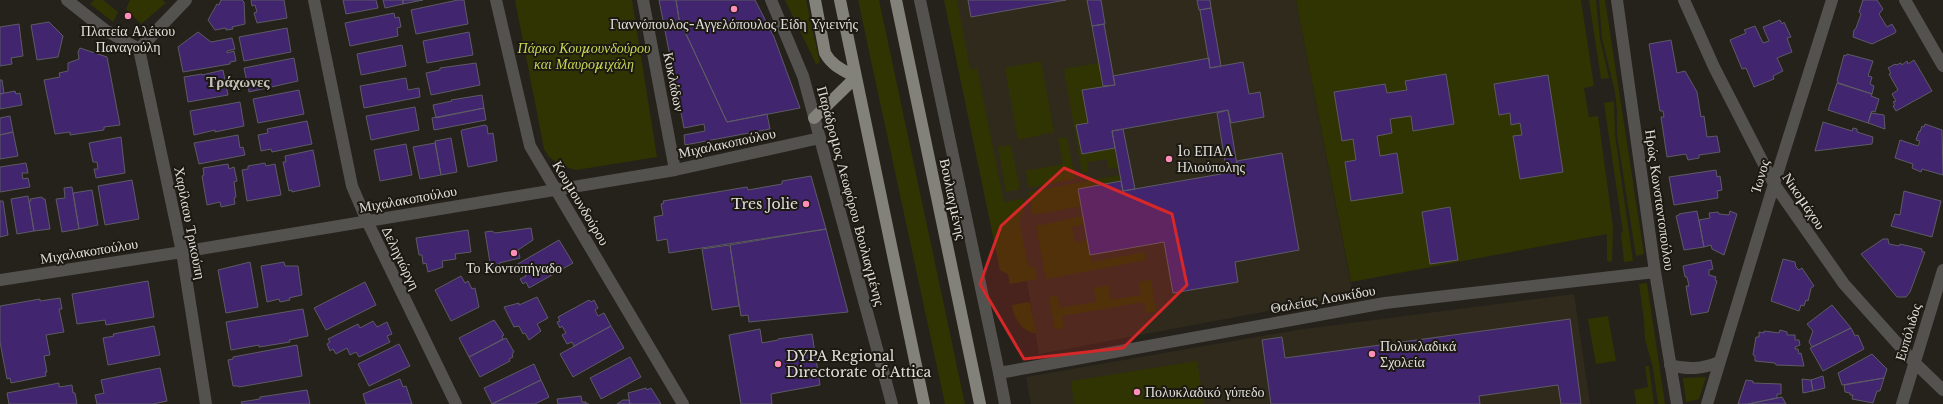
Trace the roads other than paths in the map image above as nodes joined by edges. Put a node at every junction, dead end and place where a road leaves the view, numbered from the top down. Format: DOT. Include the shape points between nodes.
graph roads {
  1 [pos="67,0"];
  2 [pos="186,0"];
  3 [pos="314,0"];
  4 [pos="496,0"];
  5 [pos="643,0"];
  6 [pos="771,0"];
  7 [pos="815,0"];
  8 [pos="840,0"];
  9 [pos="896,0"];
  10 [pos="920,0"];
  11 [pos="1617,0"];
  12 [pos="1684,0"];
  13 [pos="1832,0"];
  14 [pos="1905,0"];
  15 [pos="139,49"];
  16 [pos="1943,66"];
  17 [pos="856,77"];
  18 [pos="814,118"];
  19 [pos="820,138"];
  20 [pos="675,170"];
  21 [pos="1774,184"];
  22 [pos="555,188"];
  23 [pos="367,221"];
  24 [pos="182,252"];
  25 [pos="1943,270"];
  26 [pos="1655,272"];
  27 [pos="0,280"];
  28 [pos="1719,362"];
  29 [pos="1914,362"];
  30 [pos="1670,365"];
  31 [pos="999,373"];
  32 [pos="1943,390"];
  33 [pos="206,404"];
  34 [pos="456,404"];
  35 [pos="683,404"];
  36 [pos="892,404"];
  37 [pos="924,404"];
  38 [pos="980,404"];
  39 [pos="1005,404"];
  40 [pos="1677,404"];
  41 [pos="1707,404"];
  42 [pos="1902,404"];
  1 -- 15 [label="street" via="104,30"];
  2 -- 15 [label="street"];
  3 -- 23 [label="street, Δεληγιώργη" via="352,186"];
  4 -- 22 [label="street, Κουμουνδούρου" via="528,140"];
  5 -- 20 [label="street, Κυκλάδων"];
  6 -- 18 [label="street, Παράδρομος Λεωφόρου Βουλιαγμένης" via="798,63"];
  7 -- 17 [label="main road" via="825,53 836,67"];
  8 -- 17 [label="main road"];
  9 -- 38 [label="main road, Βουλιαγμένης"];
  10 -- 31 [label="street"];
  11 -- 26 [label="street, Ηρώς Κωνσταντοπούλου"];
  12 -- 21 [label="street, Νικομάχου" via="1714,67"];
  13 -- 21 [label="street, Ίωνος"];
  14 -- 16 [label="street"];
  15 -- 24 [label="street, Χαρίλαου Τρικούπη"];
  17 -- 18 [label="main road"];
  17 -- 37 [label="main road"];
  18 -- 19 [label="street, Παράδρομος Λεωφόρου Βουλιαγμένης"];
  19 -- 20 [label="street, Μιχαλακοπούλου"];
  19 -- 36 [label="street, Παράδρομος Λεωφόρου Βουλιαγμένης"];
  20 -- 22 [label="street, Μιχαλακοπούλου"];
  21 -- 28 [label="street, Ίωνος"];
  21 -- 29 [label="street, Νικομάχου" via="1844,284"];
  22 -- 23 [label="street, Μιχαλακοπούλου"];
  22 -- 35 [label="street, Κουμουνδούρου"];
  23 -- 24 [label="street, Μιχαλακοπούλου"];
  23 -- 34 [label="street, Δεληγιώργη"];
  24 -- 27 [label="street, Μιχαλακοπούλου"];
  24 -- 33 [label="street, Χαρίλαου Τρικούπη"];
  25 -- 29 [label="street, Ευπόλιδος"];
  26 -- 30 [label="street, Ηρώς Κωνσταντοπούλου"];
  26 -- 31 [label="street, Θαλείας Λουκίδου" via="1385,303"];
  28 -- 30 [label="street" via="1694,369"];
  28 -- 41 [label="street, Ίωνος"];
  29 -- 32 [label="street, Νικομάχου"];
  29 -- 42 [label="street, Ευπόλιδος"];
  30 -- 40 [label="street, Ηρώς Κωνσταντοπούλου"];
  31 -- 39 [label="street"];
}
